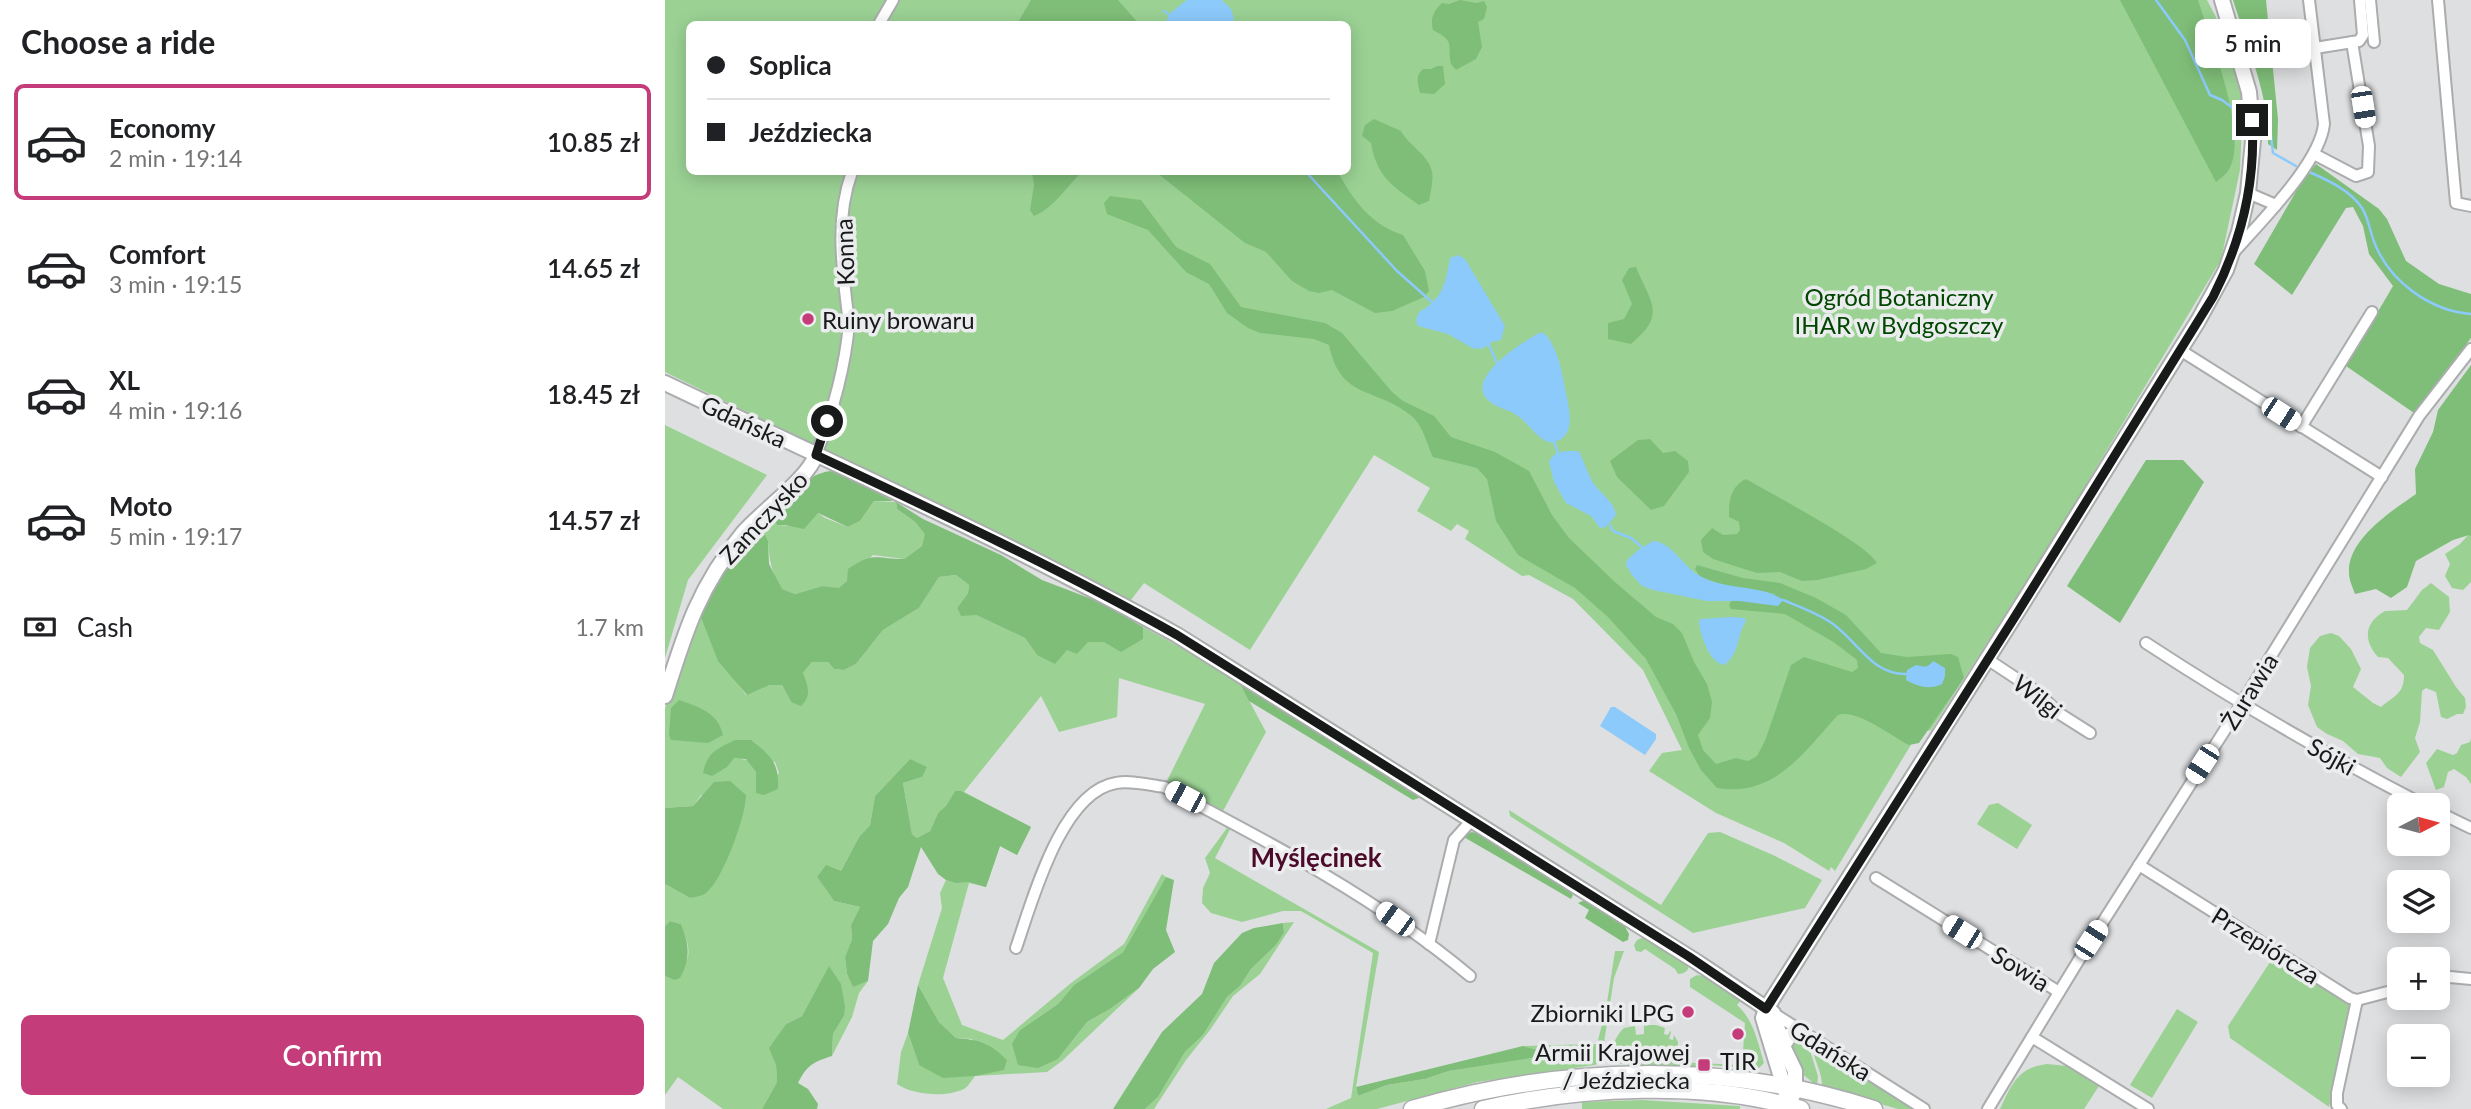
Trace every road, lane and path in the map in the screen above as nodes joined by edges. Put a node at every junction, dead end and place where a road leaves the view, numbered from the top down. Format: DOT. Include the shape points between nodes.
graph roads {
  1 [pos="893,0"];
  2 [pos="2216,0"];
  3 [pos="2309,0"];
  4 [pos="2360,0"];
  5 [pos="2370,0"];
  6 [pos="2438,0"];
  7 [pos="2224,7"];
  8 [pos="881,21"];
  9 [pos="2352,42"];
  10 [pos="2374,42"];
  11 [pos="2315,48"];
  12 [pos="2313,154"];
  13 [pos="851,175"];
  14 [pos="2248,193"];
  15 [pos="2276,205"];
  16 [pos="2471,206"];
  17 [pos="2233,253"];
  18 [pos="2372,312"];
  19 [pos="2471,349"];
  20 [pos="2180,350"];
  21 [pos="665,383"];
  22 [pos="2301,427"];
  23 [pos="816,455"];
  24 [pos="2382,477"];
  25 [pos="2146,643"];
  26 [pos="1987,659"];
  27 [pos="665,696"];
  28 [pos="2242,703"];
  29 [pos="2090,733"];
  30 [pos="2401,793"];
  31 [pos="2450,818"];
  32 [pos="1471,821"];
  33 [pos="2471,828"];
  34 [pos="2139,865"];
  35 [pos="1876,878"];
  36 [pos="1429,944"];
  37 [pos="1016,948"];
  38 [pos="1470,976"];
  39 [pos="2450,977"];
  40 [pos="2471,979"];
  41 [pos="2059,992"];
  42 [pos="2387,992"];
  43 [pos="2357,1000"];
  44 [pos="1769,1011"];
  45 [pos="1802,1032"];
  46 [pos="2032,1037"];
  47 [pos="1779,1051"];
  48 [pos="1755,1083"];
  49 [pos="1790,1089"];
  50 [pos="1793,1108"];
  51 [pos="1412,1109"];
  52 [pos="1483,1109"];
  53 [pos="1874,1109"];
  54 [pos="1924,1109"];
  55 [pos="1988,1109"];
  56 [pos="2148,1109"];
  57 [pos="2340,1109"];
  1 -- 8 [label="street"];
  2 -- 7 [label="street"];
  3 -- 11 [label="street"];
  4 -- 9 [label="street" via="2363,35"];
  5 -- 10 [label="street"];
  6 -- 16 [label="street" via="2456,204"];
  7 -- 14 [label="street" via="2249,93 2253,147"];
  9 -- 11 [label="street"];
  9 -- 12 [label="street" via="2368,172 2356,176"];
  11 -- 12 [label="street" via="2324,124 2323,138"];
  12 -- 15 [label="street"];
  13 -- 23 [label="street, Konna" via="840,236 848,337"];
  14 -- 15 [label="street"];
  14 -- 17 [label="street"];
  15 -- 17 [label="street"];
  17 -- 20 [label="street" via="2213,297"];
  18 -- 22 [label="street"];
  19 -- 24 [label="street, Żurawia" via="2419,416"];
  20 -- 22 [label="street"];
  20 -- 26 [label="street"];
  21 -- 23 [label="street, Gdańska"];
  22 -- 24 [label="street"];
  23 -- 27 [label="street, Zamczysko" via="807,472 745,531 708,581"];
  23 -- 32 [label="street, Gdańska" via="1106,595 1232,668"];
  24 -- 28 [label="street, Żurawia"];
  25 -- 28 [label="street, Sójki"];
  26 -- 29 [label="street, Wilgi"];
  26 -- 44 [label="street"];
  28 -- 30 [label="street, Sójki"];
  28 -- 34 [label="street, Żurawia"];
  31 -- 33 [label="street"];
  32 -- 36 [label="street" via="1454,840"];
  32 -- 44 [label="street, Gdańska"];
  34 -- 41 [label="street, Żurawia"];
  34 -- 43 [label="street, Przepiórcza"];
  35 -- 41 [label="street, Sowia"];
  36 -- 37 [label="street" via="1379,906 1164,787 1115,783 1084,799 1052,847"];
  36 -- 38 [label="street"];
  39 -- 40 [label="street"];
  41 -- 46 [label="street, Żurawia"];
  42 -- 43 [label="street"];
  43 -- 57 [label="street" via="2337,1093"];
  44 -- 45 [label="street, Gdańska"];
  44 -- 47 [label="street, Gdańska"];
  45 -- 47 [label="street" via="1790,1035"];
  45 -- 54 [label="street, Gdańska"];
  46 -- 55 [label="street, Żurawia"];
  46 -- 56 [label="street"];
  47 -- 48 [label="street" via="1772,1069"];
  47 -- 49 [label="street, Gdańska" via="1794,1068"];
  48 -- 49 [label="main road"];
  48 -- 51 [label="main road" via="1667,1075 1576,1077 1486,1090"];
  49 -- 50 [label="street"];
  49 -- 53 [label="main road"];
  50 -- 52 [label="main road" via="1717,1094 1632,1090"];
}
